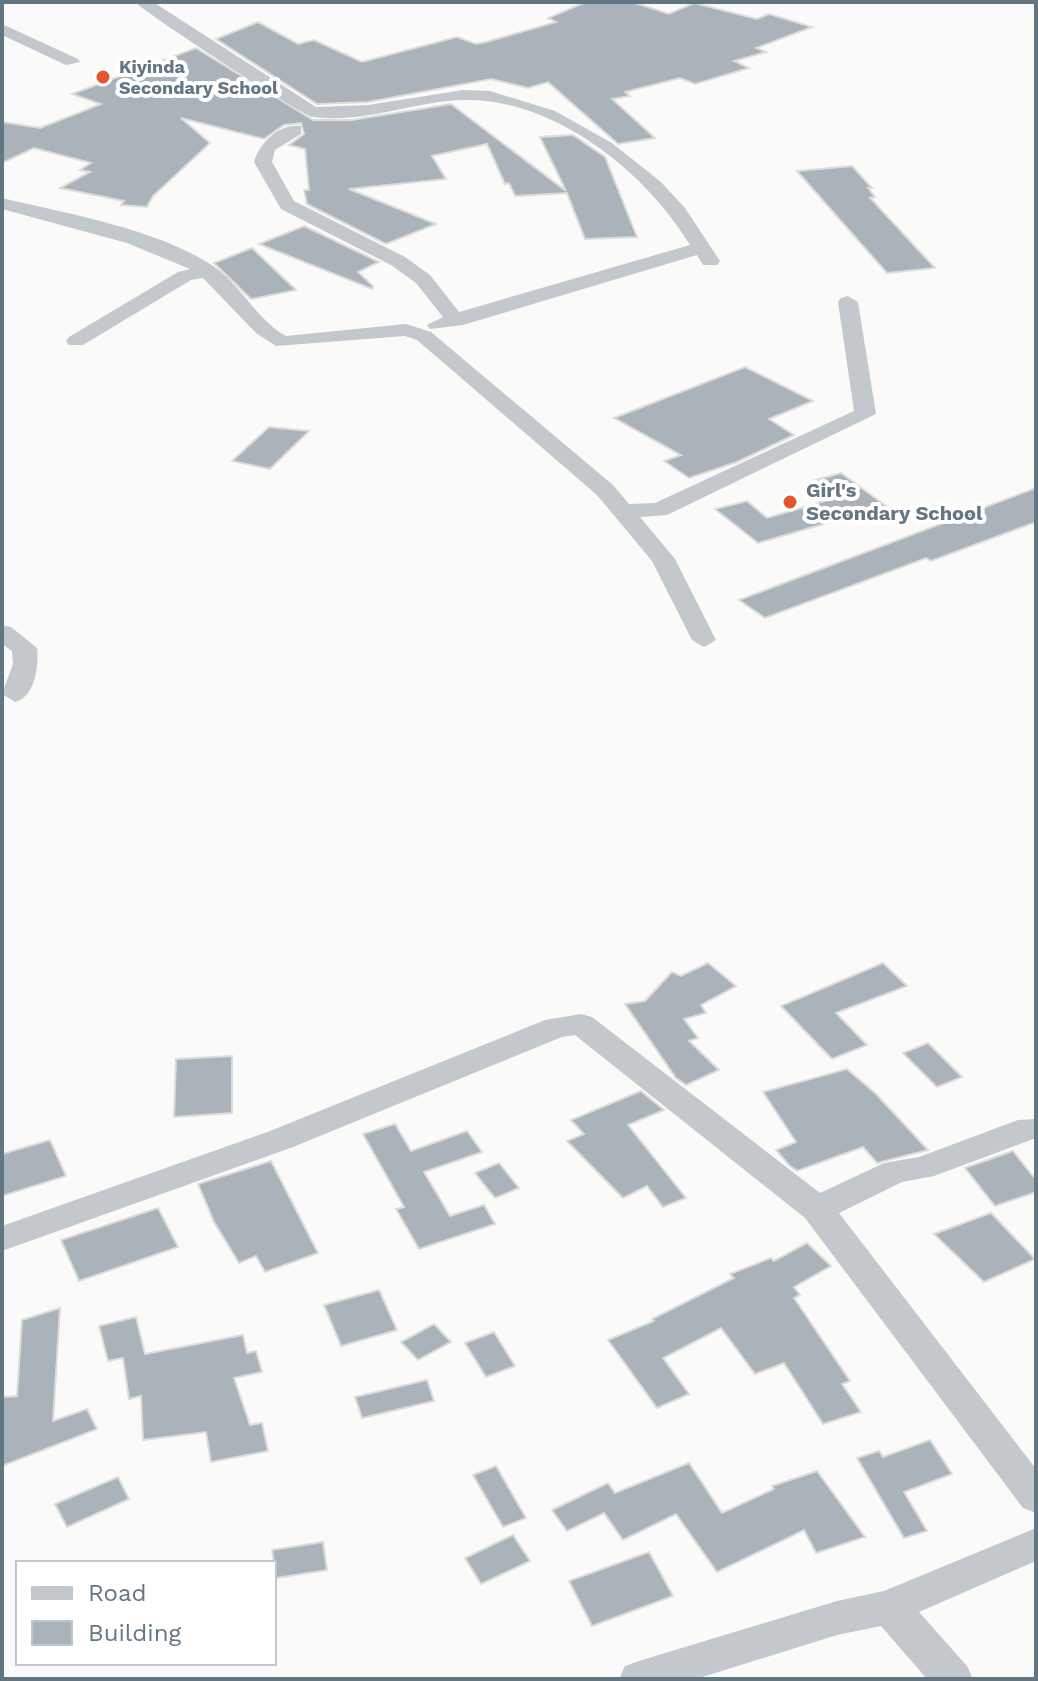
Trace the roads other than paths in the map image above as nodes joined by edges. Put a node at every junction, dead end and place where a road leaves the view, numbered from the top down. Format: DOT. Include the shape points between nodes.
graph roads {
  1 [pos="143,2"];
  2 [pos="2,29"];
  3 [pos="72,62"];
  4 [pos="295,130"];
  5 [pos="2,203"];
  6 [pos="207,271"];
  7 [pos="848,302"];
  8 [pos="456,321"];
  9 [pos="413,331"];
  10 [pos="76,341"];
  11 [pos="623,511"];
  12 [pos="2,632"];
  13 [pos="704,640"];
  14 [pos="15,694"];
  15 [pos="1029,1128"];
  16 [pos="817,1209"];
  17 [pos="2,1239"];
  18 [pos="1036,1497"];
  19 [pos="1036,1544"];
  20 [pos="889,1607"];
  21 [pos="639,1679"];
  22 [pos="953,1679"];
  1 -- 8 [label="street" via="312,112 477,95 524,106 581,130 673,205 706,255"];
  2 -- 3 [label="street"];
  4 -- 8 [label="street" via="267,147 263,162 287,205 398,261 423,279"];
  5 -- 6 [label="street" via="151,245"];
  6 -- 9 [label="street" via="283,342"];
  6 -- 10 [label="street" via="185,276"];
  7 -- 11 [label="street" via="865,414 659,510"];
  8 -- 9 [label="street"];
  9 -- 11 [label="street" via="438,345 569,457"];
  11 -- 13 [label="street" via="663,559"];
  12 -- 14 [label="street" via="24,648 26,664"];
  15 -- 16 [label="street" via="922,1168 896,1171"];
  16 -- 17 [label="street" via="581,1024 556,1027 398,1096 176,1181"];
  16 -- 18 [label="street"];
  19 -- 20 [label="street"];
  20 -- 21 [label="street"];
  20 -- 22 [label="street"];
}
